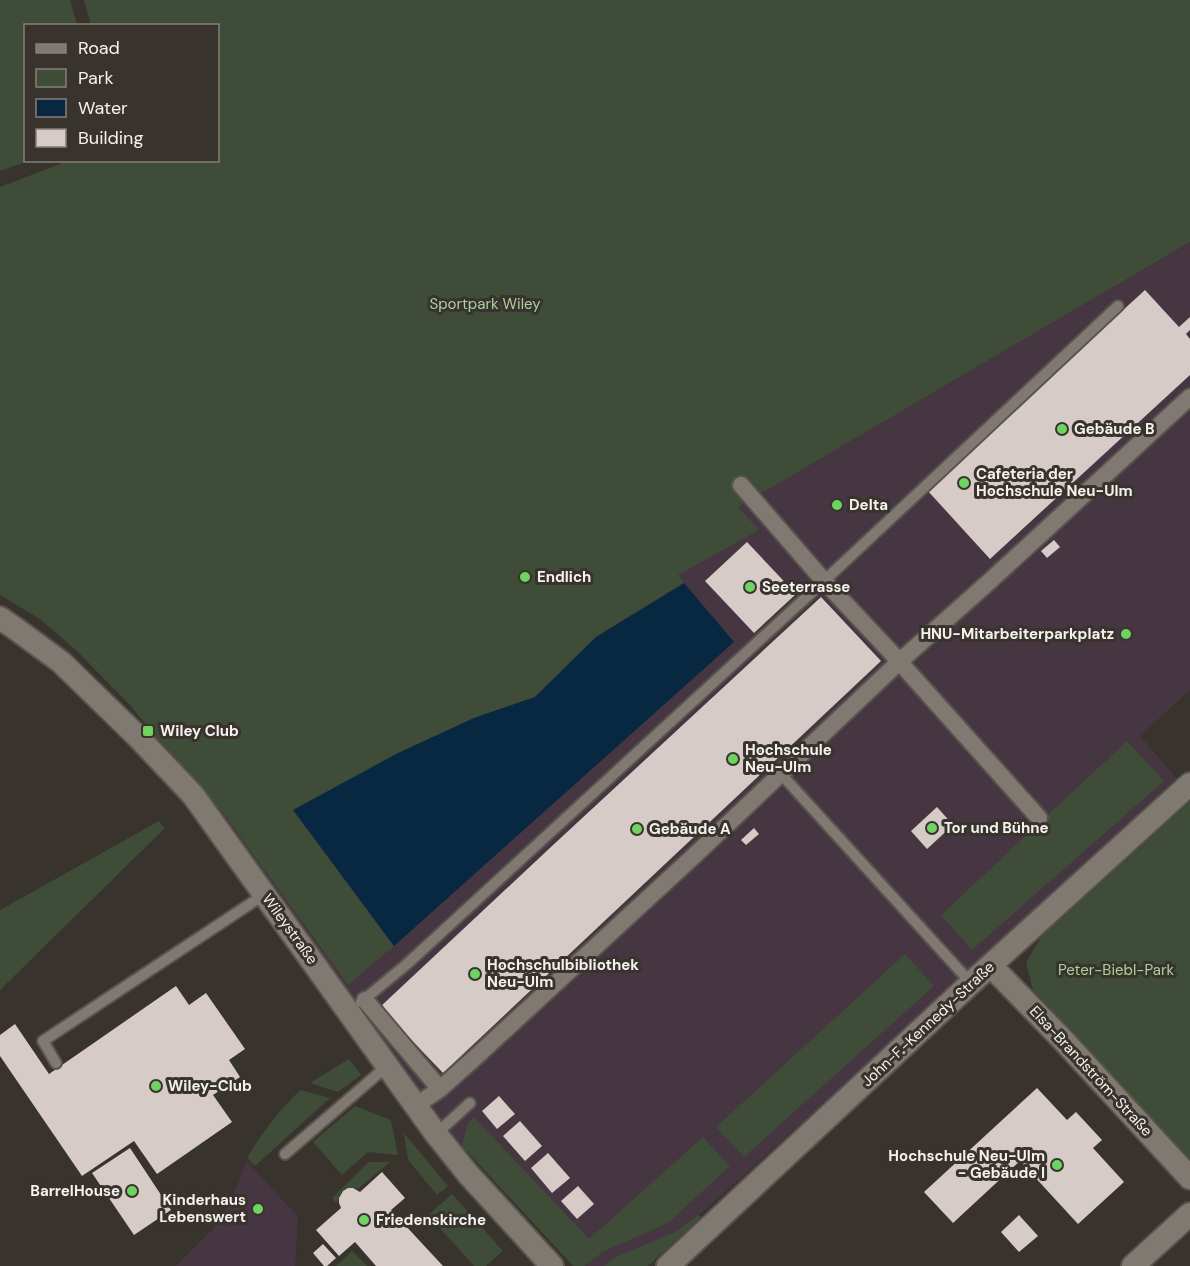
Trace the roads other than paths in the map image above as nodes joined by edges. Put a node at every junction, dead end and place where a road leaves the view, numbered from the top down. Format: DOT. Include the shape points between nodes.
graph roads {
  1 [pos="1118,306"];
  2 [pos="1190,397"];
  3 [pos="741,485"];
  4 [pos="824,581"];
  5 [pos="0,618"];
  6 [pos="899,662"];
  7 [pos="781,774"];
  8 [pos="1190,784"];
  9 [pos="1039,818"];
  10 [pos="265,894"];
  11 [pos="991,966"];
  12 [pos="971,984"];
  13 [pos="357,1006"];
  14 [pos="56,1063"];
  15 [pos="387,1066"];
  16 [pos="440,1089"];
  17 [pos="470,1103"];
  18 [pos="415,1107"];
  19 [pos="436,1134"];
  20 [pos="285,1154"];
  21 [pos="1190,1178"];
  22 [pos="1190,1214"];
  23 [pos="552,1266"];
  24 [pos="668,1266"];
  25 [pos="1133,1266"];
  1 -- 4 [label="lane"];
  2 -- 6 [label="street"];
  3 -- 4 [label="street"];
  4 -- 6 [label="street"];
  4 -- 13 [label="lane"];
  5 -- 10 [label="street, Wileystraße" via="61,662 138,737 193,795"];
  6 -- 7 [label="street"];
  6 -- 9 [label="street"];
  7 -- 12 [label="lane"];
  7 -- 16 [label="street"];
  8 -- 11 [label="street, John-F.-Kennedy-Straße"];
  10 -- 13 [label="street, Wileystraße"];
  10 -- 14 [label="lane" via="43,1041"];
  11 -- 12 [label="street, John-F.-Kennedy-Straße"];
  11 -- 21 [label="street, Elsa-Brandström-Straße"];
  12 -- 24 [label="street, John-F.-Kennedy-Straße"];
  13 -- 15 [label="street, Wileystraße"];
  13 -- 16 [label="street"];
  15 -- 18 [label="street, Wileystraße"];
  15 -- 20 [label="lane"];
  16 -- 18 [label="street"];
  17 -- 19 [label="lane"];
  18 -- 19 [label="street, Wileystraße"];
  19 -- 23 [label="street, Wileystraße"];
  22 -- 25 [label="street"];
}
